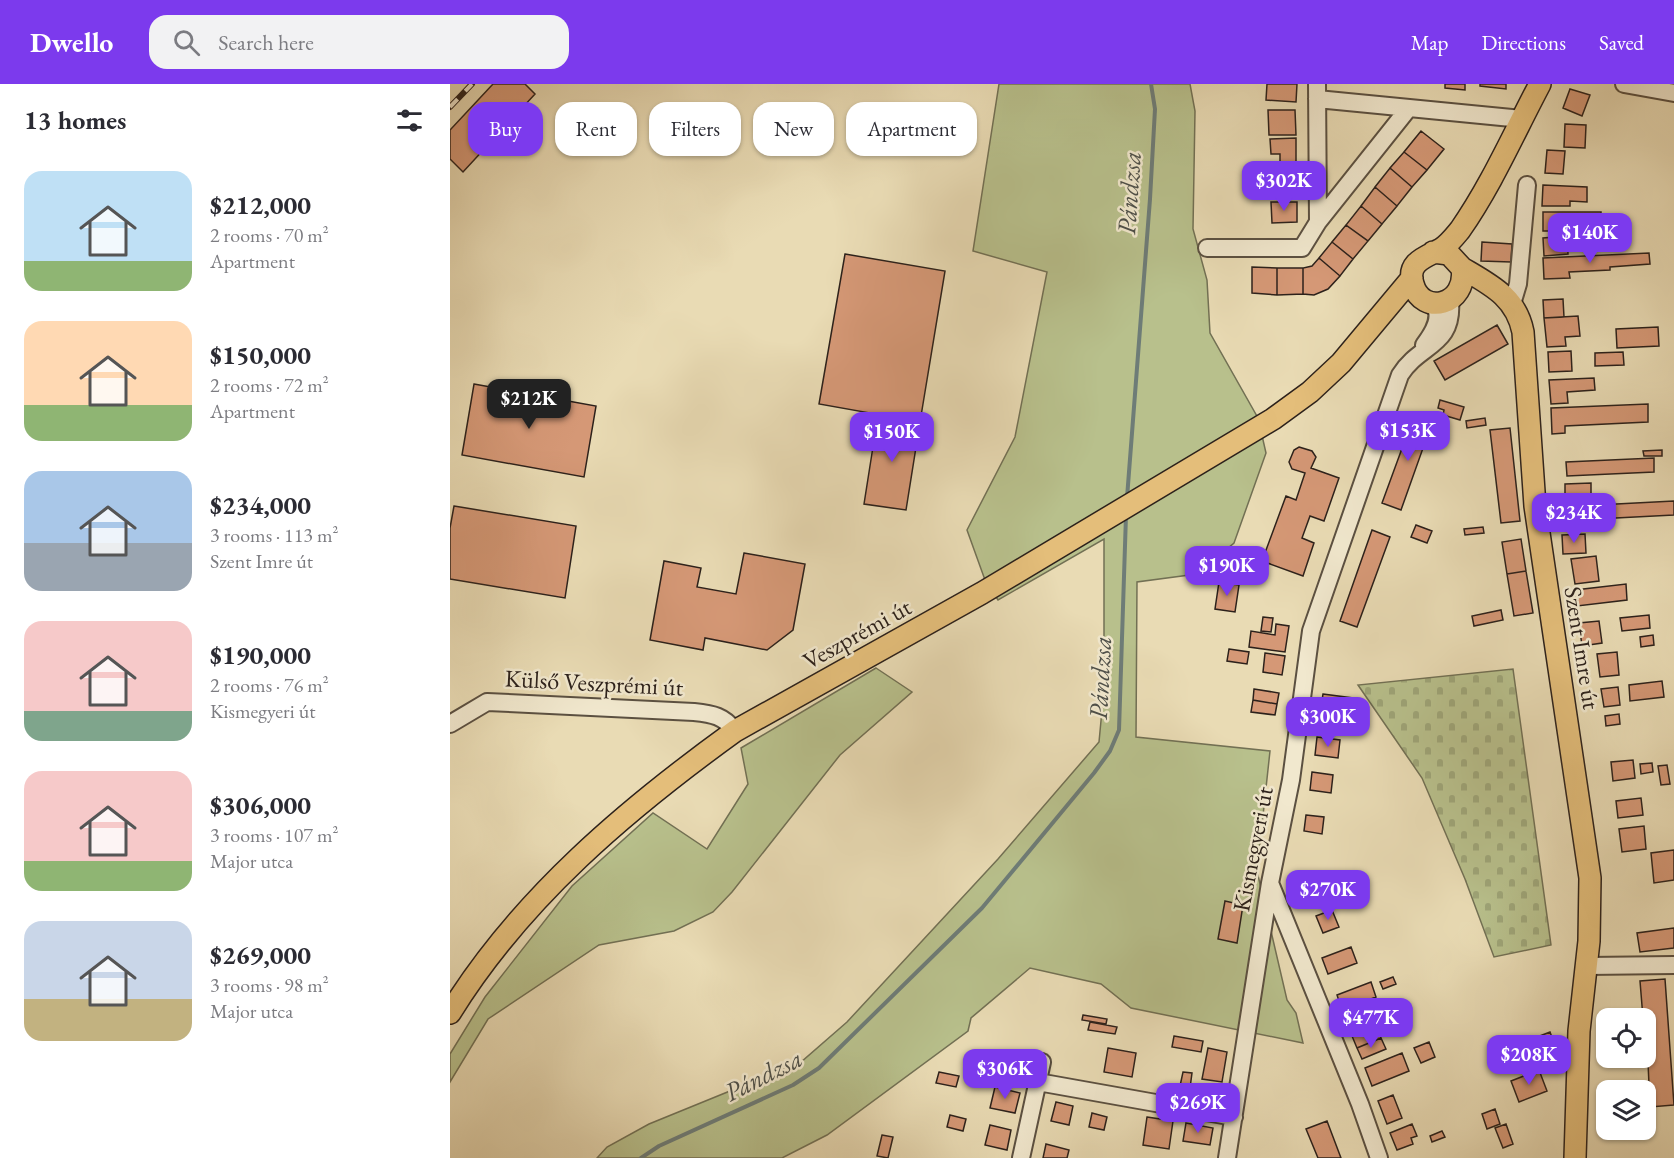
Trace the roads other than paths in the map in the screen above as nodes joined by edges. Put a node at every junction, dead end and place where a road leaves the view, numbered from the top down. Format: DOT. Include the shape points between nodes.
graph roads {
  1 [pos="1540,84"];
  2 [pos="1624,84"];
  3 [pos="1317,92"];
  4 [pos="1674,93"];
  5 [pos="1408,109"];
  6 [pos="1522,118"];
  7 [pos="1527,185"];
  8 [pos="1487,188"];
  9 [pos="1318,222"];
  10 [pos="1207,248"];
  11 [pos="1433,252"];
  12 [pos="1460,265"];
  13 [pos="1412,278"];
  14 [pos="1442,299"];
  15 [pos="1512,304"];
  16 [pos="1341,363"];
  17 [pos="450,724"];
  18 [pos="735,731"];
  19 [pos="1270,883"];
  20 [pos="1674,965"];
  21 [pos="1587,966"];
  22 [pos="450,1012"];
  23 [pos="1042,1062"];
  24 [pos="1038,1082"];
  25 [pos="1234,1117"];
  26 [pos="1021,1158"];
  27 [pos="1227,1158"];
  28 [pos="1379,1158"];
  29 [pos="1575,1158"];
  1 -- 6 [label="main road"];
  2 -- 4 [label="street"];
  3 -- 5 [label="street"];
  3 -- 9 [label="street"];
  5 -- 6 [label="street"];
  5 -- 9 [label="street"];
  6 -- 8 [label="main road"];
  7 -- 15 [label="street" via="1518,284"];
  8 -- 11 [label="main road" via="1458,233 1442,249"];
  8 -- 12 [label="main road"];
  9 -- 10 [label="street" via="1302,248"];
  11 -- 12 [label="main road" via="1449,254"];
  11 -- 13 [label="main road" via="1418,260"];
  12 -- 14 [label="main road" via="1463,285"];
  12 -- 15 [label="main road, Szent Imre út" via="1494,286"];
  13 -- 14 [label="main road" via="1416,291"];
  13 -- 16 [label="main road, Veszprémi út"];
  14 -- 15 [label="main road" via="1479,291"];
  14 -- 16 [label="main road, Veszprémi út" via="1418,301 1400,308 1366,345"];
  14 -- 19 [label="street, Kismegyeri út" via="1435,329 1400,375 1311,631 1291,780"];
  15 -- 21 [label="main road, Szent Imre út" via="1523,333 1535,506 1590,878"];
  16 -- 18 [label="main road, Veszprémi út" via="1273,419 1153,493 982,594"];
  17 -- 18 [label="street, Külső Veszprémi út" via="487,702 714,714 727,720"];
  18 -- 22 [label="main road, Veszprémi út" via="665,784 579,858 519,922"];
  19 -- 25 [label="street, Kismegyeri út"];
  19 -- 28 [label="street"];
  20 -- 21 [label="street"];
  21 -- 29 [label="main road, Szent Imre út"];
  23 -- 24 [label="street"];
  24 -- 25 [label="street"];
  24 -- 26 [label="street"];
  25 -- 27 [label="street, Kismegyeri út"];
}
